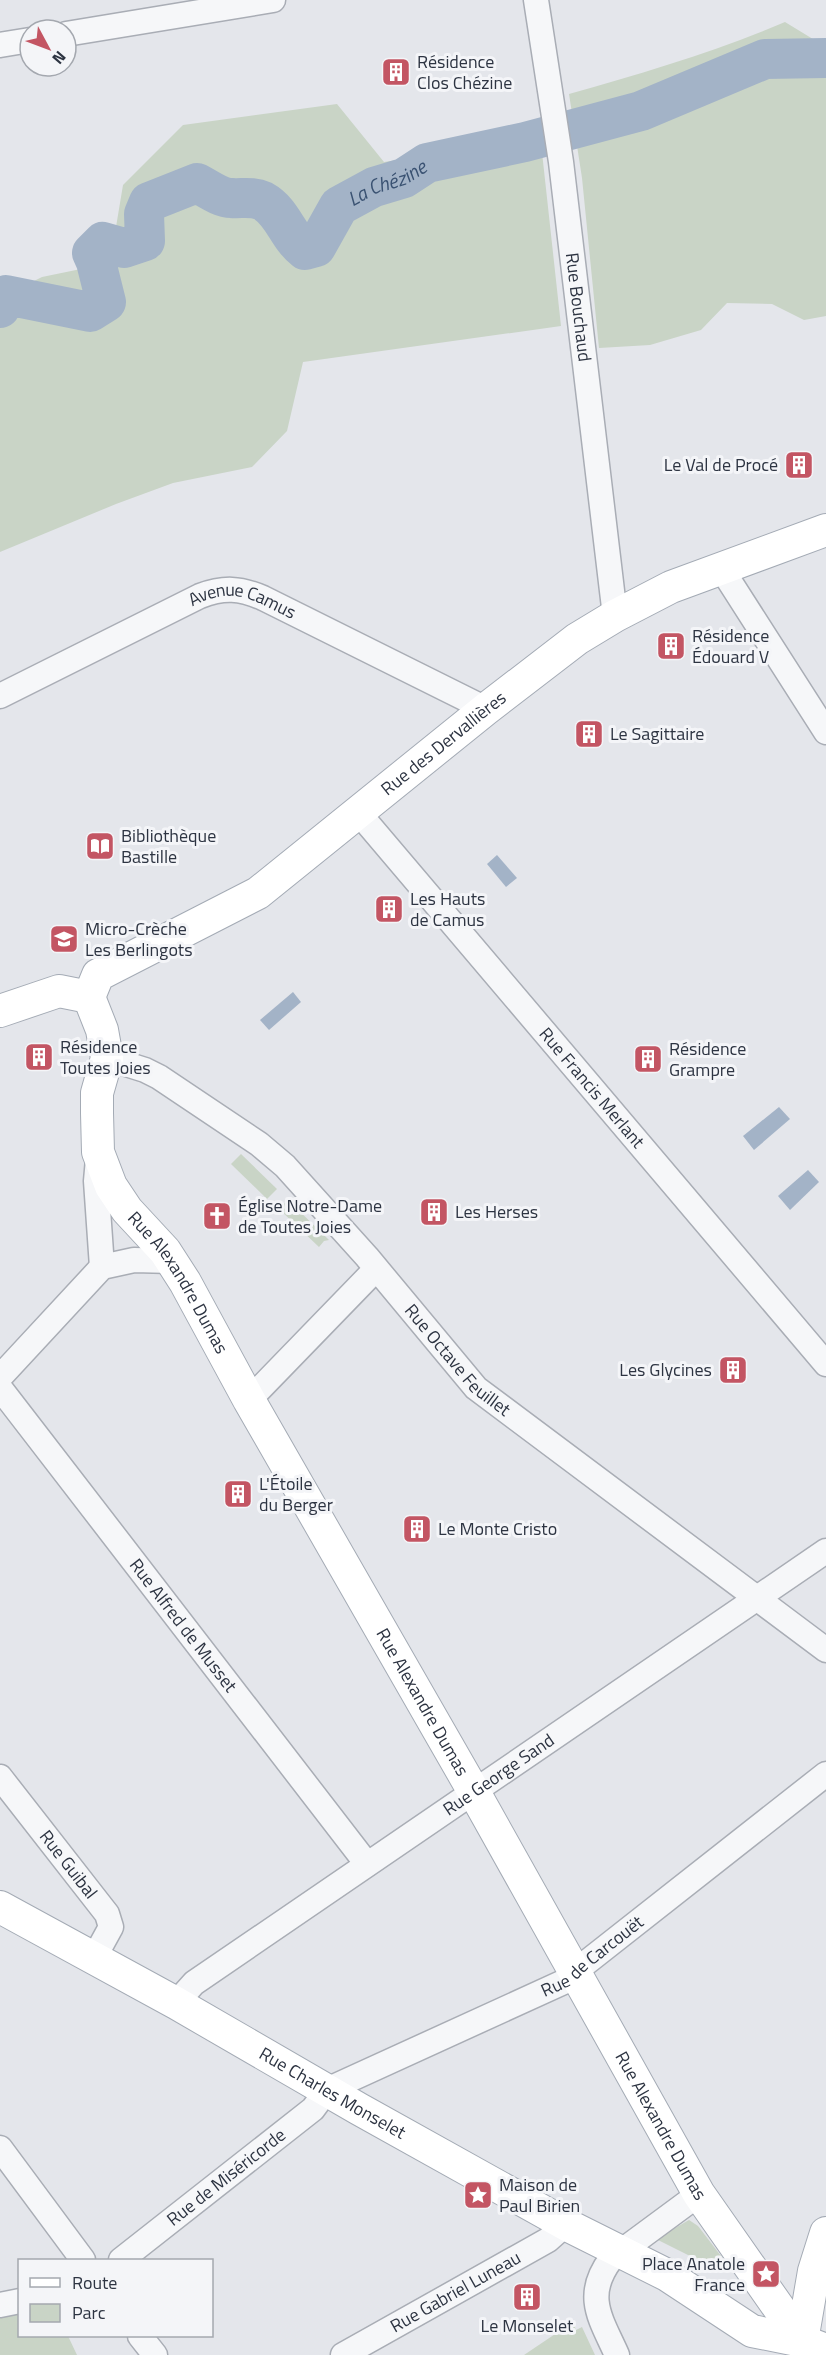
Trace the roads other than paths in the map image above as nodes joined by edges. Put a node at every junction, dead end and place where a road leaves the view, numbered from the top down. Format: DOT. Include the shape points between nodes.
graph roads {
  1 [pos="273,0"];
  2 [pos="536,0"];
  3 [pos="78,32"];
  4 [pos="18,42"];
  5 [pos="0,45"];
  6 [pos="826,530"];
  7 [pos="721,568"];
  8 [pos="615,616"];
  9 [pos="0,696"];
  10 [pos="486,709"];
  11 [pos="826,732"];
  12 [pos="357,811"];
  13 [pos="89,997"];
  14 [pos="0,1011"];
  15 [pos="107,1058"];
  16 [pos="98,1152"];
  17 [pos="172,1261"];
  18 [pos="102,1267"];
  19 [pos="376,1269"];
  20 [pos="826,1364"];
  21 [pos="0,1377"];
  22 [pos="0,1388"];
  23 [pos="249,1400"];
  24 [pos="826,1551"];
  25 [pos="757,1598"];
  26 [pos="826,1650"];
  27 [pos="826,1774"];
  28 [pos="0,1777"];
  29 [pos="474,1792"];
  30 [pos="367,1864"];
  31 [pos="0,1907"];
  32 [pos="94,1958"];
  33 [pos="574,1974"];
  34 [pos="176,2003"];
  35 [pos="327,2090"];
  36 [pos="0,2148"];
  37 [pos="699,2194"];
  38 [pos="566,2224"];
  39 [pos="826,2233"];
  40 [pos="620,2252"];
  41 [pos="82,2259"];
  42 [pos="122,2259"];
  43 [pos="667,2275"];
  44 [pos="820,2283"];
  45 [pos="771,2296"];
  46 [pos="18,2301"];
  47 [pos="0,2305"];
  48 [pos="141,2337"];
  49 [pos="803,2350"];
  50 [pos="155,2355"];
  51 [pos="343,2355"];
  52 [pos="617,2355"];
  1 -- 3 [label="street"];
  2 -- 8 [label="street, Rue Bouchaud" via="556,122"];
  4 -- 5 [label="street"];
  6 -- 7 [label="main road, Rue des Dervallières"];
  7 -- 8 [label="main road, Rue des Dervallières" via="671,587"];
  7 -- 11 [label="street"];
  8 -- 10 [label="main road, Rue des Dervallières" via="577,639"];
  9 -- 10 [label="street, Avenue Camus" via="200,596 228,588 263,598"];
  10 -- 12 [label="main road, Rue des Dervallières"];
  12 -- 13 [label="main road, Rue des Dervallières" via="258,893 98,975"];
  12 -- 20 [label="street, Rue Francis Merlant"];
  13 -- 14 [label="main road" via="59,991"];
  13 -- 15 [label="main road, Rue Alexandre Dumas" via="102,1030"];
  15 -- 16 [label="main road, Rue Alexandre Dumas" via="97,1093"];
  15 -- 19 [label="street, Rue Octave Feuillet" via="159,1077 259,1144 285,1166"];
  16 -- 17 [label="main road, Rue Alexandre Dumas" via="120,1200"];
  16 -- 18 [label="street, Rue Alexandre Dumas" via="96,1181"];
  17 -- 18 [label="street" via="134,1260"];
  17 -- 23 [label="main road, Rue Alexandre Dumas"];
  18 -- 21 [label="street"];
  19 -- 23 [label="street"];
  19 -- 25 [label="street, Rue Octave Feuillet" via="476,1388"];
  22 -- 30 [label="street, Rue Alfred de Musset"];
  23 -- 29 [label="main road, Rue Alexandre Dumas"];
  24 -- 25 [label="street, Rue George Sand"];
  25 -- 26 [label="street, Rue Octave Feuillet"];
  25 -- 29 [label="street, Rue George Sand"];
  27 -- 33 [label="street, Rue de Carcouët"];
  28 -- 32 [label="street, Rue Guibal" via="107,1914 111,1927"];
  29 -- 30 [label="street, Rue George Sand"];
  29 -- 33 [label="main road, Rue Alexandre Dumas"];
  30 -- 34 [label="street, Rue George Sand" via="194,1983"];
  31 -- 32 [label="main road, Rue Charles Monselet"];
  32 -- 34 [label="main road, Rue Charles Monselet"];
  33 -- 35 [label="street, Rue de Carcouët"];
  33 -- 37 [label="main road, Rue Alexandre Dumas"];
  34 -- 35 [label="main road, Rue Charles Monselet"];
  35 -- 38 [label="main road, Rue Charles Monselet"];
  35 -- 42 [label="street, Rue de Miséricorde" via="313,2109"];
  36 -- 41 [label="street"];
  37 -- 40 [label="street"];
  37 -- 45 [label="main road, Rue Alexandre Dumas"];
  38 -- 40 [label="main road, Rue Charles Monselet"];
  38 -- 51 [label="street, Rue Gabriel Luneau" via="548,2240"];
  39 -- 44 [label="main road"];
  40 -- 43 [label="main road, Rue Charles Monselet"];
  40 -- 52 [label="street" via="604,2268 595,2296 597,2313"];
  43 -- 45 [label="main road, Rue Charles Monselet" via="728,2294"];
  43 -- 49 [label="main road, Rue Charles Monselet" via="752,2331"];
  44 -- 45 [label="main road"];
  44 -- 49 [label="main road"];
  45 -- 49 [label="main road"];
  46 -- 47 [label="street"];
  48 -- 50 [label="street"];
}
